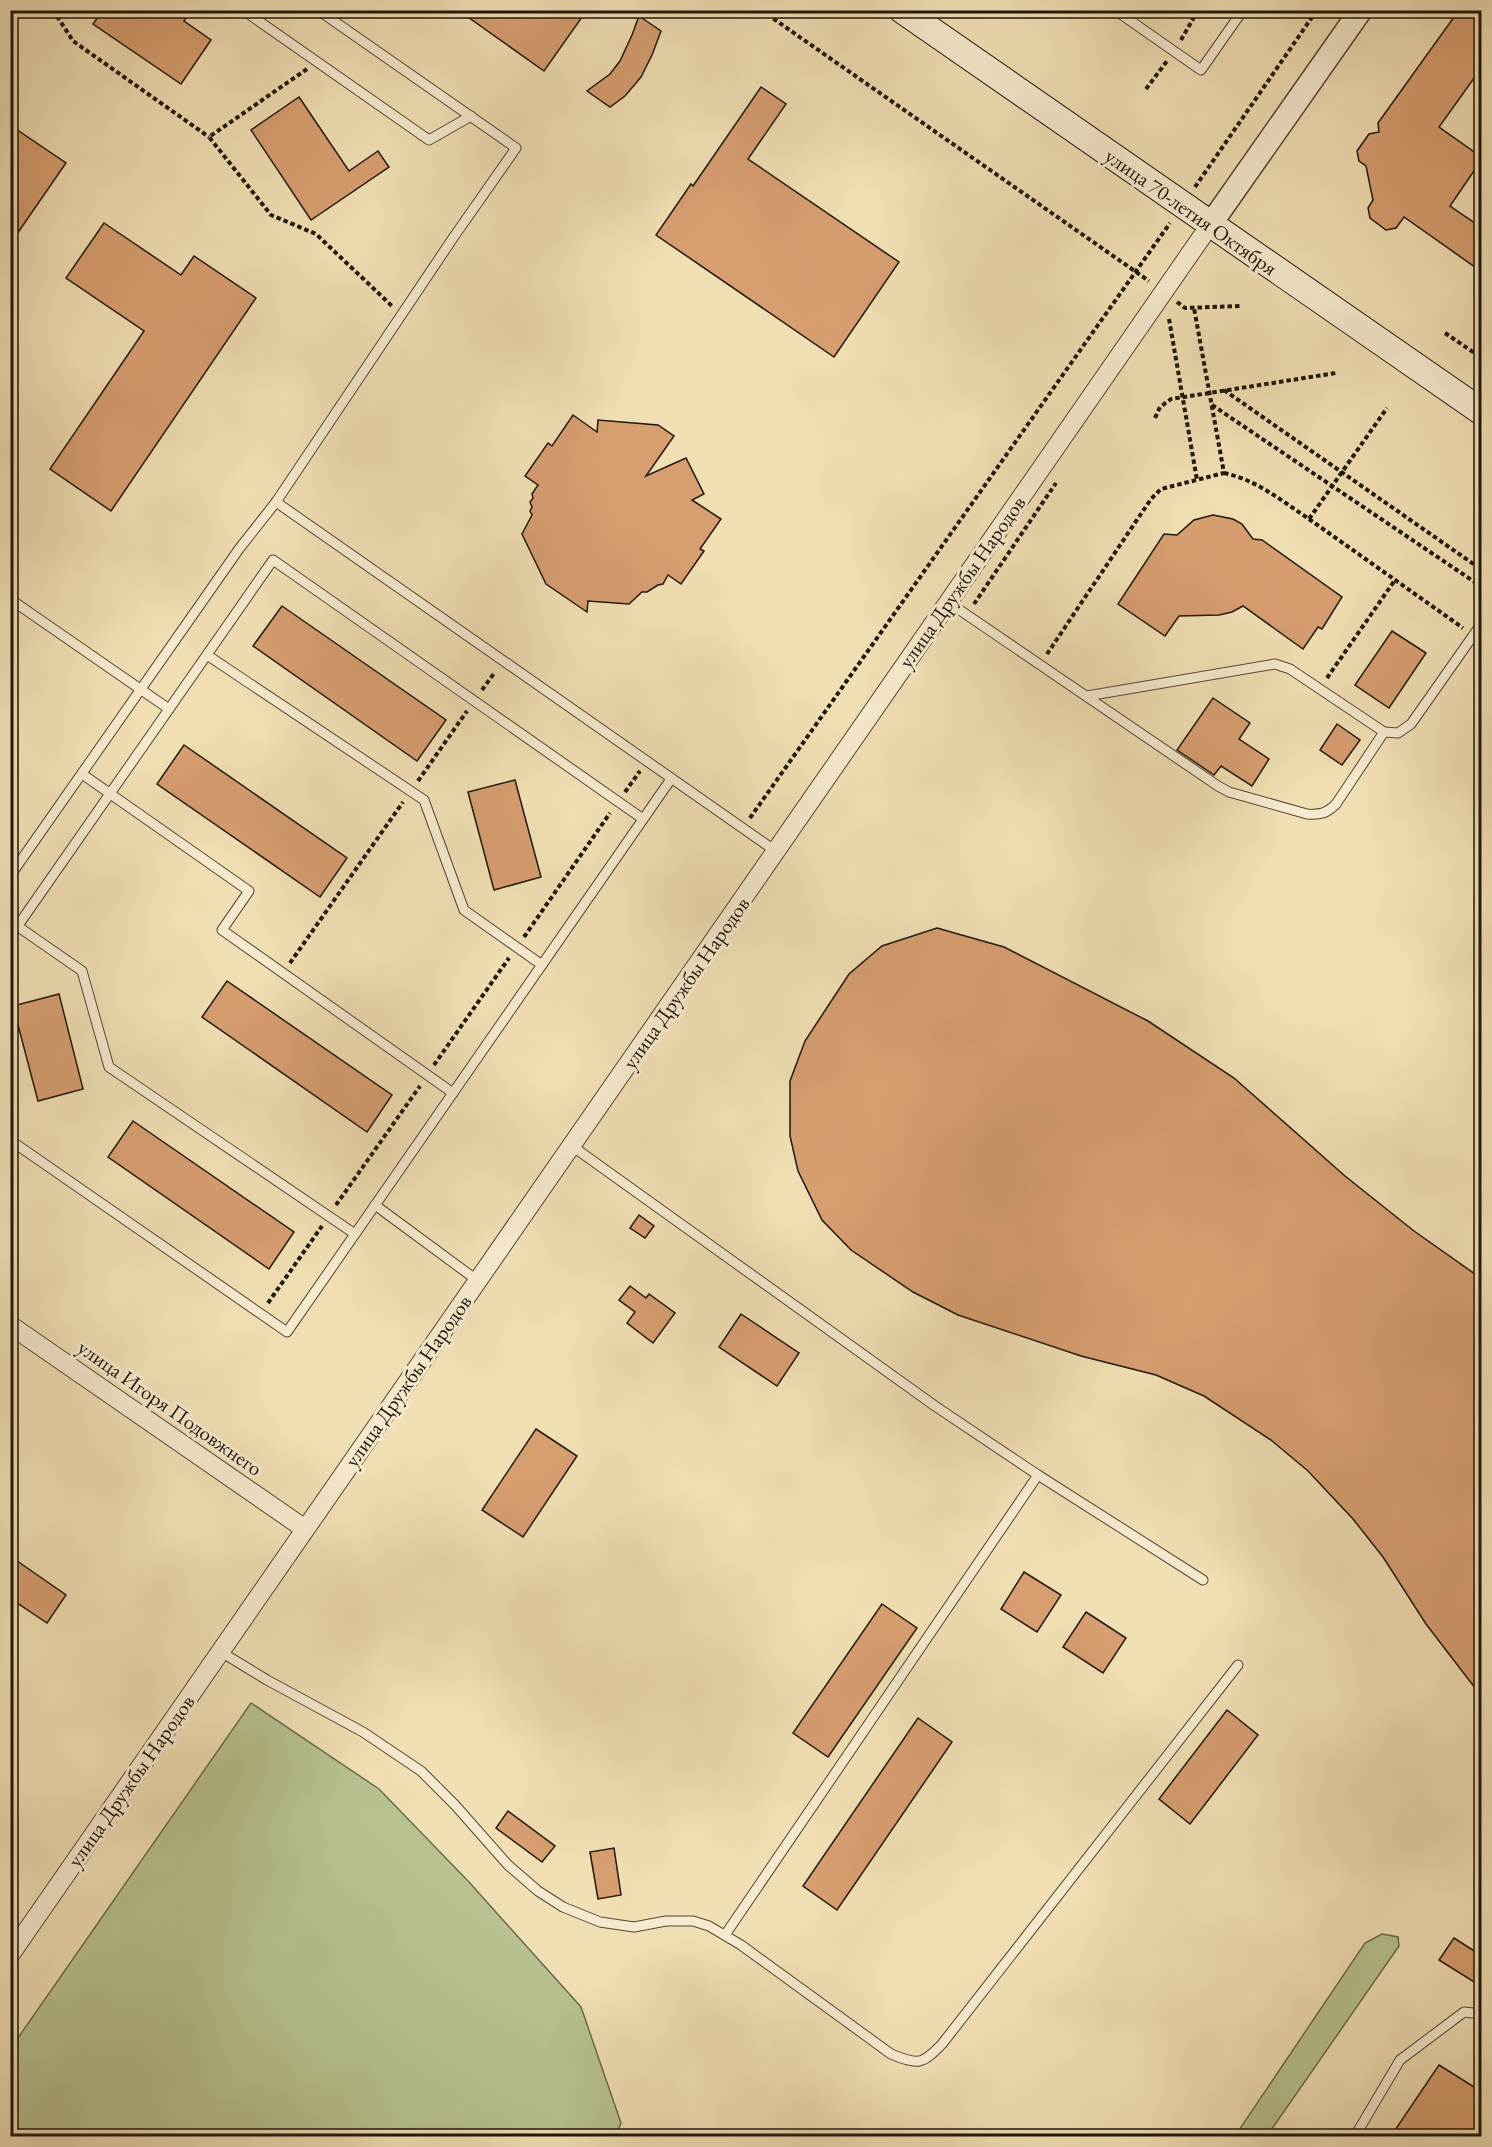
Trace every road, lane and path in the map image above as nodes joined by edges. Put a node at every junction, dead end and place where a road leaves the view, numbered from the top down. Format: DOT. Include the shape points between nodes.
graph roads {
  1 [pos="53,10"];
  2 [pos="243,10"];
  3 [pos="318,10"];
  4 [pos="761,10"];
  5 [pos="902,10"];
  6 [pos="1115,10"];
  7 [pos="1243,10"];
  8 [pos="1317,10"];
  9 [pos="1361,10"];
  10 [pos="317,62"];
  11 [pos="471,116"];
  12 [pos="209,137"];
  13 [pos="1182,205"];
  14 [pos="1210,225"];
  15 [pos="1136,272"];
  16 [pos="1163,292"];
  17 [pos="1240,306"];
  18 [pos="1194,308"];
  19 [pos="401,315"];
  20 [pos="1169,319"];
  21 [pos="1445,333"];
  22 [pos="1482,358"];
  23 [pos="1336,373"];
  24 [pos="1224,390"];
  25 [pos="1209,393"];
  26 [pos="1182,397"];
  27 [pos="1212,405"];
  28 [pos="1387,408"];
  29 [pos="1482,412"];
  30 [pos="1155,418"];
  31 [pos="1342,472"];
  32 [pos="1224,473"];
  33 [pos="1197,480"];
  34 [pos="1332,486"];
  35 [pos="276,502"];
  36 [pos="1309,519"];
  37 [pos="1482,570"];
  38 [pos="1395,580"];
  39 [pos="1482,587"];
  40 [pos="10,600"];
  41 [pos="948,602"];
  42 [pos="1482,623"];
  43 [pos="1473,635"];
  44 [pos="207,655"];
  45 [pos="502,661"];
  46 [pos="1040,664"];
  47 [pos="1319,689"];
  48 [pos="140,690"];
  49 [pos="1087,696"];
  50 [pos="475,701"];
  51 [pos="169,709"];
  52 [pos="1384,732"];
  53 [pos="646,761"];
  54 [pos="82,774"];
  55 [pos="671,778"];
  56 [pos="411,791"];
  57 [pos="110,794"];
  58 [pos="618,801"];
  59 [pos="643,819"];
  60 [pos="743,828"];
  61 [pos="777,852"];
  62 [pos="10,876"];
  63 [pos="14,924"];
  64 [pos="10,937"];
  65 [pos="517,947"];
  66 [pos="542,965"];
  67 [pos="283,973"];
  68 [pos="427,1075"];
  69 [pos="453,1093"];
  70 [pos="10,1140"];
  71 [pos="572,1146"];
  72 [pos="375,1205"];
  73 [pos="328,1216"];
  74 [pos="355,1234"];
  75 [pos="478,1281"];
  76 [pos="260,1314"];
  77 [pos="10,1325"];
  78 [pos="1038,1475"];
  79 [pos="305,1529"];
  80 [pos="1203,1580"];
  81 [pos="221,1652"];
  82 [pos="1238,1665"];
  83 [pos="725,1935"];
  84 [pos="10,1955"];
  85 [pos="1482,2014"];
  86 [pos="1355,2136"];
  1 -- 12 [label="path" via="73,41"];
  2 -- 10 [label="lane"];
  3 -- 11 [label="lane"];
  4 -- 15 [label="path"];
  5 -- 13 [label="main road, улица 70-летия Октября"];
  6 -- 7 [label="lane" via="1201,70"];
  8 -- 13 [label="path"];
  9 -- 14 [label="street, улица Дружбы Народов"];
  10 -- 11 [label="lane" via="429,140"];
  10 -- 12 [label="path"];
  11 -- 19 [label="lane" via="516,148"];
  12 -- 19 [label="path" via="271,215 316,234"];
  13 -- 14 [label="main road, улица 70-летия Октября"];
  13 -- 15 [label="path"];
  14 -- 16 [label="street, улица Дружбы Народов"];
  14 -- 29 [label="main road, улица 70-летия Октября"];
  15 -- 16 [label="path"];
  15 -- 60 [label="path"];
  16 -- 18 [label="path" via="1185,308"];
  16 -- 41 [label="street, улица Дружбы Народов"];
  17 -- 18 [label="path"];
  18 -- 25 [label="path"];
  19 -- 35 [label="lane"];
  20 -- 26 [label="path"];
  21 -- 22 [label="path"];
  23 -- 24 [label="path"];
  24 -- 25 [label="path"];
  24 -- 31 [label="path"];
  25 -- 26 [label="path"];
  25 -- 27 [label="path"];
  26 -- 30 [label="path" via="1160,407"];
  26 -- 33 [label="path"];
  27 -- 32 [label="path"];
  27 -- 34 [label="path"];
  28 -- 31 [label="path"];
  31 -- 34 [label="path"];
  31 -- 37 [label="path"];
  32 -- 33 [label="path"];
  32 -- 36 [label="path" via="1254,483"];
  33 -- 46 [label="path" via="1161,489 1151,499"];
  34 -- 36 [label="path"];
  34 -- 39 [label="path"];
  35 -- 45 [label="lane"];
  35 -- 48 [label="lane"];
  36 -- 38 [label="path"];
  38 -- 43 [label="path"];
  38 -- 47 [label="path"];
  40 -- 48 [label="lane"];
  41 -- 46 [label="lane"];
  41 -- 61 [label="street, улица Дружбы Народов"];
  42 -- 43 [label="lane"];
  43 -- 52 [label="lane" via="1411,724 1398,733"];
  44 -- 50 [label="lane" via="273,560"];
  44 -- 51 [label="lane"];
  44 -- 56 [label="lane"];
  45 -- 50 [label="path"];
  45 -- 53 [label="lane"];
  46 -- 49 [label="lane"];
  47 -- 49 [label="lane" via="1282,665 1267,664"];
  47 -- 52 [label="lane"];
  48 -- 51 [label="lane"];
  48 -- 54 [label="lane"];
  49 -- 52 [label="lane" via="1229,792 1307,814 1320,815 1336,804"];
  50 -- 56 [label="path"];
  50 -- 58 [label="lane"];
  51 -- 57 [label="lane"];
  53 -- 55 [label="lane"];
  53 -- 58 [label="path"];
  54 -- 57 [label="lane"];
  54 -- 62 [label="lane"];
  55 -- 59 [label="lane"];
  55 -- 60 [label="lane"];
  56 -- 65 [label="lane" via="424,800 464,909"];
  56 -- 67 [label="path"];
  57 -- 63 [label="lane"];
  57 -- 67 [label="lane" via="249,891 222,930"];
  58 -- 59 [label="lane"];
  58 -- 65 [label="path"];
  59 -- 66 [label="lane"];
  60 -- 61 [label="lane"];
  61 -- 71 [label="street, улица Дружбы Народов"];
  63 -- 64 [label="lane"];
  63 -- 73 [label="lane" via="82,970 109,1067"];
  65 -- 66 [label="lane"];
  65 -- 68 [label="path"];
  66 -- 69 [label="lane"];
  67 -- 68 [label="lane"];
  68 -- 69 [label="lane"];
  68 -- 73 [label="path"];
  69 -- 72 [label="lane"];
  70 -- 76 [label="lane"];
  71 -- 75 [label="street, улица Дружбы Народов"];
  71 -- 78 [label="lane"];
  72 -- 74 [label="lane"];
  72 -- 75 [label="lane"];
  73 -- 74 [label="lane"];
  73 -- 76 [label="path"];
  74 -- 76 [label="lane" via="287,1332"];
  75 -- 79 [label="street, улица Дружбы Народов"];
  77 -- 79 [label="street, улица Игоря Подовжнего"];
  78 -- 80 [label="lane"];
  78 -- 83 [label="lane"];
  79 -- 81 [label="street, улица Дружбы Народов"];
  81 -- 83 [label="lane" via="363,1732 421,1771 508,1865 563,1907 600,1922 634,1927 693,1921"];
  81 -- 84 [label="street, улица Дружбы Народов"];
  82 -- 83 [label="lane" via="928,2059 910,2062 891,2054"];
  85 -- 86 [label="lane" via="1464,2012 1401,2060"];
}
